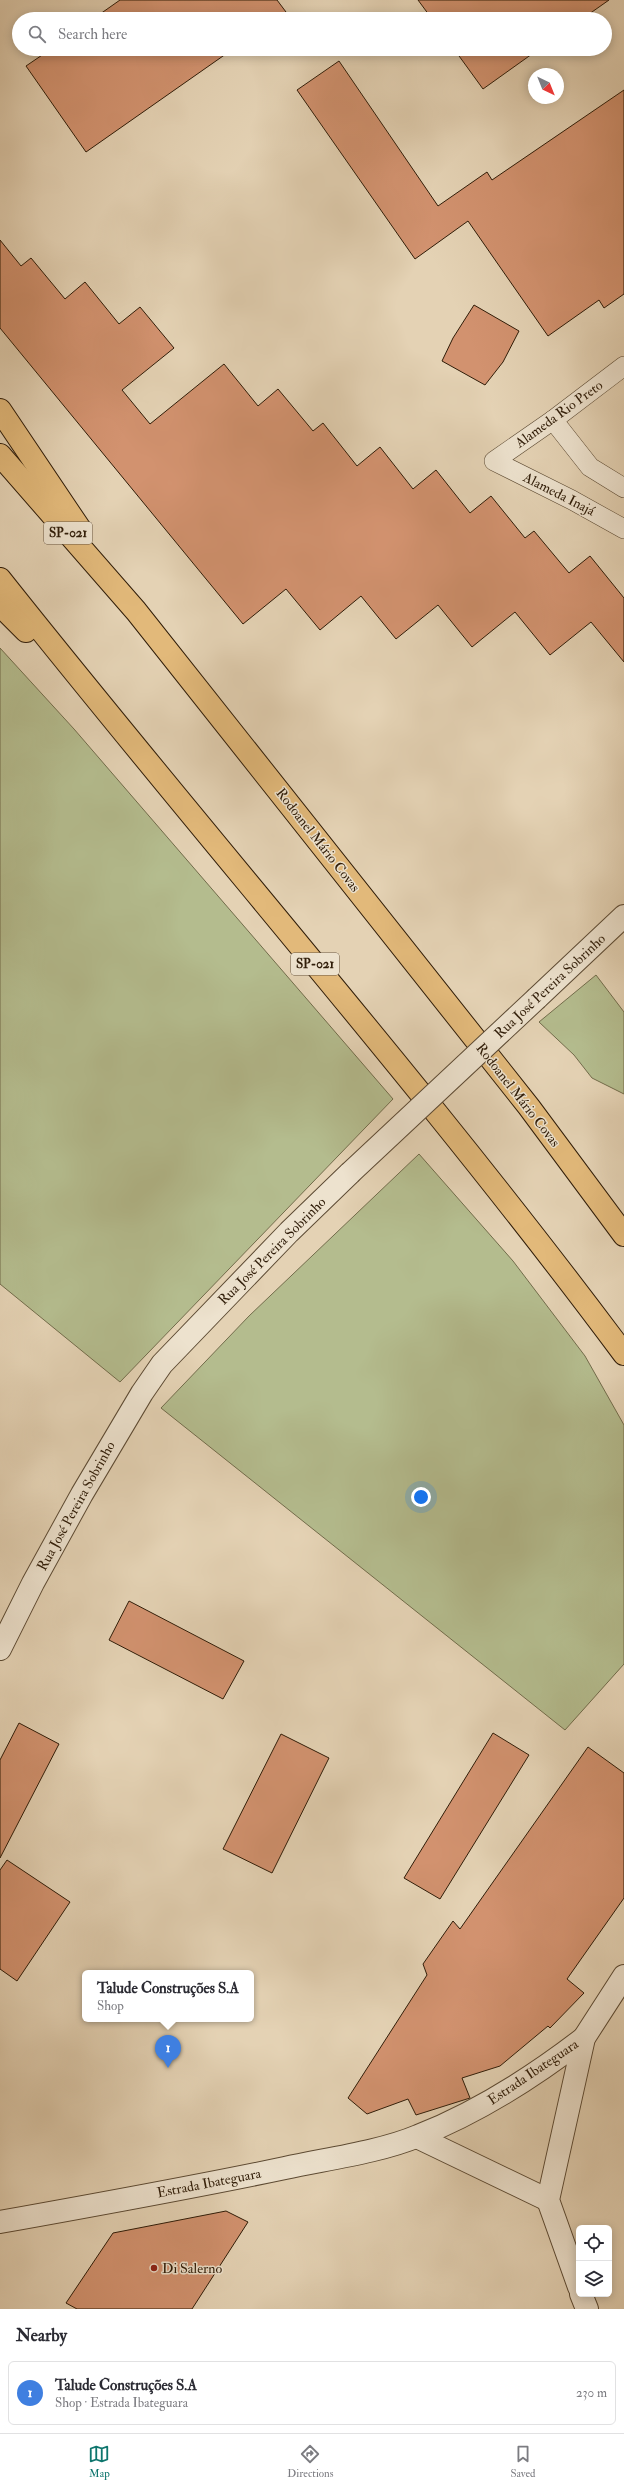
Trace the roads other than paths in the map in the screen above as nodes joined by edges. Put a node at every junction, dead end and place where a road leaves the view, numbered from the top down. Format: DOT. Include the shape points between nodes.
graph roads {
  1 [pos="624,366"];
  2 [pos="0,410"];
  3 [pos="553,420"];
  4 [pos="0,455"];
  5 [pos="494,461"];
  6 [pos="624,488"];
  7 [pos="624,529"];
  8 [pos="0,579"];
  9 [pos="0,605"];
  10 [pos="136,611"];
  11 [pos="100,705"];
  12 [pos="624,916"];
  13 [pos="624,1236"];
  14 [pos="624,1354"];
  15 [pos="0,1649"];
  16 [pos="624,1976"];
  17 [pos="584,2038"];
  18 [pos="417,2137"];
  19 [pos="548,2200"];
  20 [pos="0,2222"];
  21 [pos="576,2279"];
  22 [pos="583,2297"];
  23 [pos="587,2309"];
  1 -- 3 [label="street, Alameda Rio Preto"];
  2 -- 10 [label="highway"];
  3 -- 5 [label="street, Alameda Rio Preto"];
  3 -- 6 [label="street" via="590,467"];
  4 -- 10 [label="highway, Rodoanel Mário Covas / SP-021"];
  5 -- 7 [label="street, Alameda Inajá"];
  8 -- 11 [label="highway, SP-021"];
  9 -- 11 [label="highway"];
  10 -- 13 [label="highway, Rodoanel Mário Covas / SP-021" via="529,1107"];
  11 -- 14 [label="highway, SP-021" via="344,999 575,1288"];
  12 -- 15 [label="street, Rua José Pereira Sobrinho, bridge" via="289,1232 162,1364 86,1487"];
  16 -- 17 [label="street"];
  17 -- 18 [label="street, Estrada Ibateguara" via="538,2073 488,2104"];
  17 -- 19 [label="street"];
  18 -- 19 [label="street"];
  18 -- 20 [label="street, Estrada Ibateguara" via="209,2184"];
  19 -- 21 [label="street"];
  22 -- 23 [label="street"];
}
